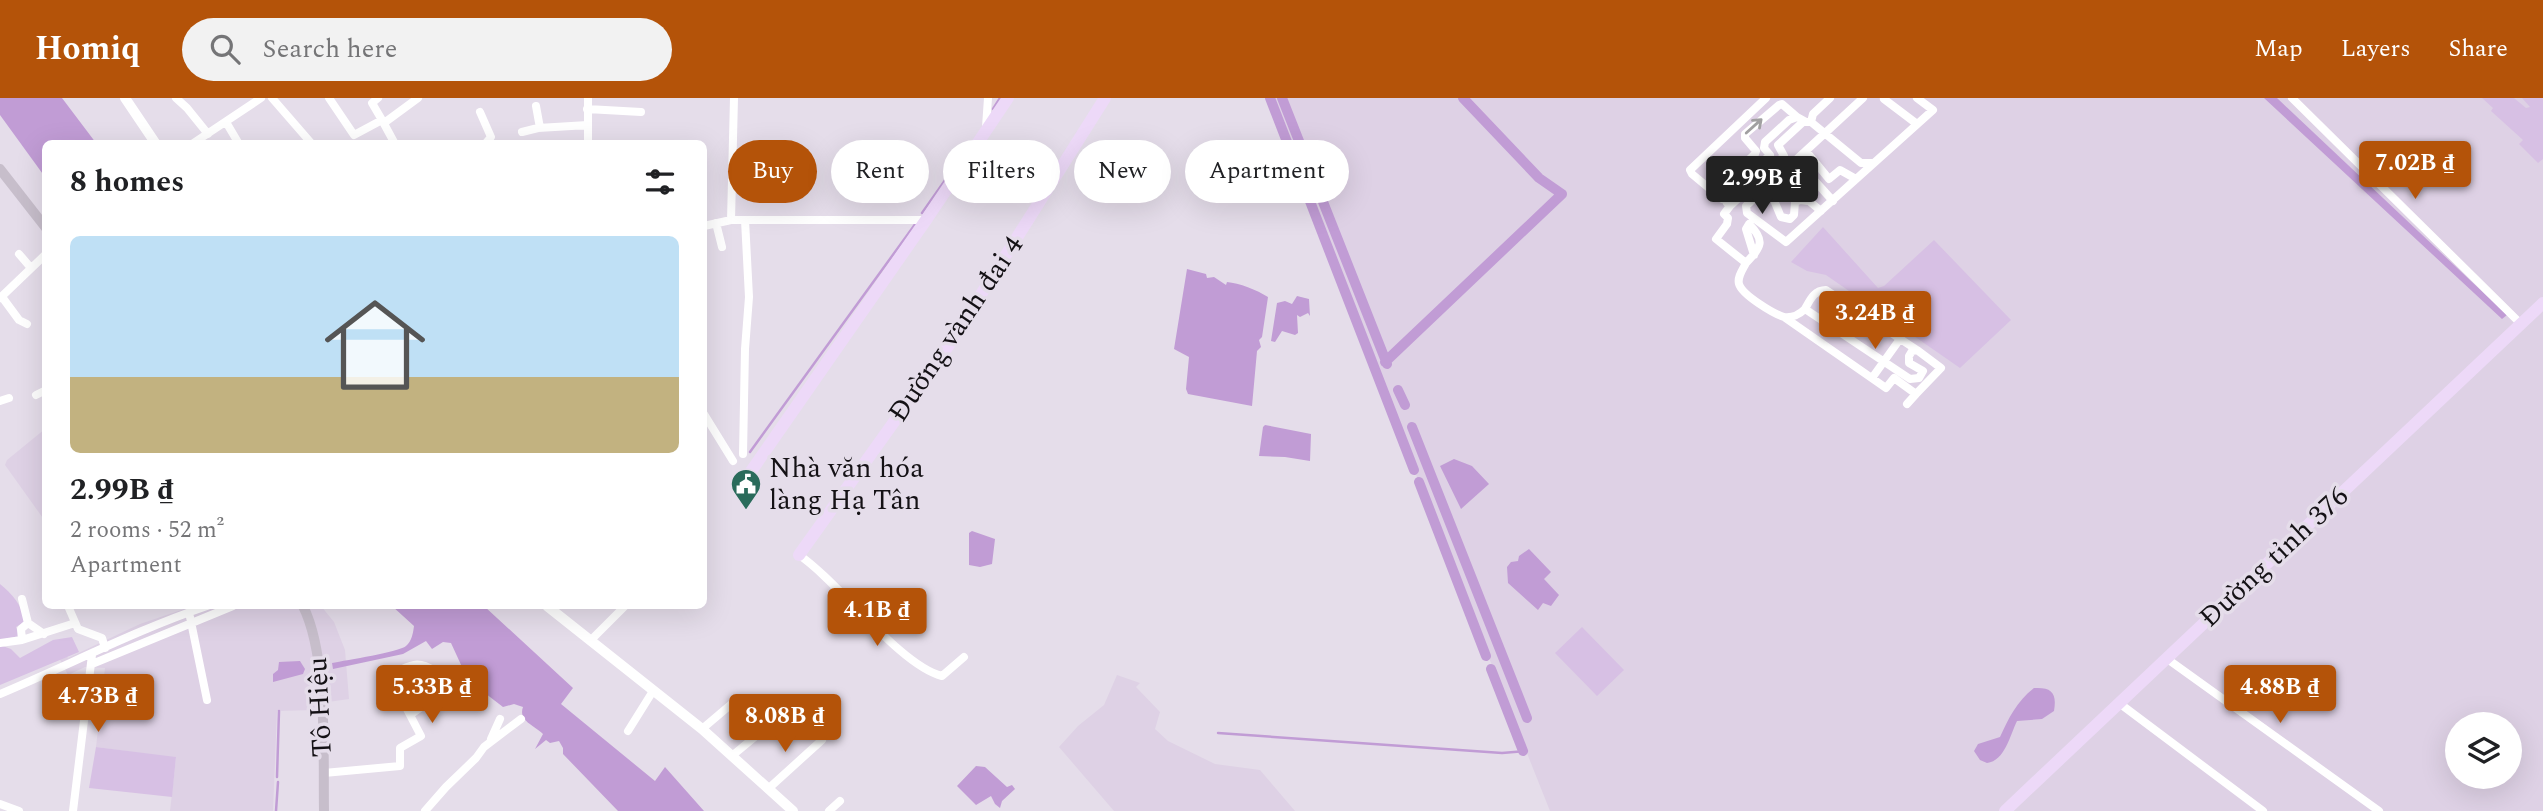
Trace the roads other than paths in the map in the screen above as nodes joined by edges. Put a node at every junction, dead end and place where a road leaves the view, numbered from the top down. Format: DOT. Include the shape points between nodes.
graph roads {
  1 [pos="125,98"];
  2 [pos="176,98"];
  3 [pos="261,98"];
  4 [pos="272,98"];
  5 [pos="329,98"];
  6 [pos="378,98"];
  7 [pos="418,98"];
  8 [pos="588,98"];
  9 [pos="734,98"];
  10 [pos="988,98"];
  11 [pos="1008,98"];
  12 [pos="1105,98"];
  13 [pos="1766,98"];
  14 [pos="1830,98"];
  15 [pos="1863,98"];
  16 [pos="1917,98"];
  17 [pos="2291,98"];
  18 [pos="1884,99"];
  19 [pos="536,106"];
  20 [pos="587,109"];
  21 [pos="641,112"];
  22 [pos="480,113"];
  23 [pos="1804,120"];
  24 [pos="226,122"];
  25 [pos="383,122"];
  26 [pos="1917,124"];
  27 [pos="588,125"];
  28 [pos="540,128"];
  29 [pos="522,132"];
  30 [pos="986,132"];
  31 [pos="208,134"];
  32 [pos="1825,134"];
  33 [pos="153,140"];
  34 [pos="198,140"];
  35 [pos="237,140"];
  36 [pos="309,140"];
  37 [pos="393,140"];
  38 [pos="488,140"];
  39 [pos="588,140"];
  40 [pos="1806,151"];
  41 [pos="1861,163"];
  42 [pos="1874,163"];
  43 [pos="1788,167"];
  44 [pos="0,169"];
  45 [pos="1859,177"];
  46 [pos="1768,186"];
  47 [pos="1714,192"];
  48 [pos="1722,199"];
  49 [pos="1833,201"];
  50 [pos="1730,206"];
  51 [pos="1821,211"];
  52 [pos="731,220"];
  53 [pos="745,220"];
  54 [pos="926,220"];
  55 [pos="42,223"];
  56 [pos="716,223"];
  57 [pos="707,225"];
  58 [pos="722,247"];
  59 [pos="19,254"];
  60 [pos="1754,254"];
  61 [pos="42,258"];
  62 [pos="1746,263"];
  63 [pos="31,268"];
  64 [pos="1,297"];
  65 [pos="2543,303"];
  66 [pos="1805,309"];
  67 [pos="1784,317"];
  68 [pos="2520,323"];
  69 [pos="27,324"];
  70 [pos="1900,338"];
  71 [pos="1917,350"];
  72 [pos="1885,363"];
  73 [pos="1872,378"];
  74 [pos="42,392"];
  75 [pos="1916,394"];
  76 [pos="36,396"];
  77 [pos="1907,404"];
  78 [pos="707,419"];
  79 [pos="743,454"];
  80 [pos="733,461"];
  81 [pos="745,480"];
  82 [pos="799,555"];
  83 [pos="22,599"];
  84 [pos="69,609"];
  85 [pos="198,609"];
  86 [pos="225,609"];
  87 [pos="304,609"];
  88 [pos="551,609"];
  89 [pos="622,609"];
  90 [pos="188,612"];
  91 [pos="192,622"];
  92 [pos="27,623"];
  93 [pos="75,623"];
  94 [pos="44,634"];
  95 [pos="22,640"];
  96 [pos="590,641"];
  97 [pos="0,643"];
  98 [pos="105,648"];
  99 [pos="964,657"];
  100 [pos="2166,658"];
  101 [pos="92,660"];
  102 [pos="434,671"];
  103 [pos="385,678"];
  104 [pos="395,686"];
  105 [pos="653,691"];
  106 [pos="0,694"];
  107 [pos="436,697"];
  108 [pos="207,700"];
  109 [pos="735,701"];
  110 [pos="2119,703"];
  111 [pos="410,715"];
  112 [pos="500,719"];
  113 [pos="521,719"];
  114 [pos="702,729"];
  115 [pos="628,731"];
  116 [pos="762,731"];
  117 [pos="822,740"];
  118 [pos="490,743"];
  119 [pos="733,755"];
  120 [pos="324,773"];
  121 [pos="768,789"];
  122 [pos="840,801"];
  123 [pos="0,804"];
  124 [pos="19,811"];
  125 [pos="73,811"];
  126 [pos="324,811"];
  127 [pos="425,811"];
  128 [pos="793,811"];
  129 [pos="829,811"];
  130 [pos="2005,811"];
  131 [pos="2263,811"];
  132 [pos="2379,811"];
  1 -- 33 [label="street"];
  2 -- 31 [label="street"];
  3 -- 24 [label="street"];
  4 -- 36 [label="street"];
  5 -- 25 [label="street" via="354,135"];
  6 -- 25 [label="street" via="372,103"];
  7 -- 25 [label="street"];
  8 -- 20 [label="street"];
  9 -- 52 [label="street"];
  10 -- 30 [label="street"];
  11 -- 30 [label="main road"];
  12 -- 82 [label="main road, Đường vành đai 4" via="951,342"];
  13 -- 47 [label="street" via="1690,170"];
  14 -- 23 [label="street"];
  15 -- 32 [label="street"];
  16 -- 26 [label="street" via="1933,110"];
  17 -- 68 [label="street"];
  18 -- 26 [label="street"];
  19 -- 28 [label="street"];
  20 -- 21 [label="street"];
  20 -- 27 [label="street"];
  22 -- 38 [label="street"];
  23 -- 32 [label="street"];
  47 -- 23 [label="street, one-way" via="1755,154 1745,134 1779,105"];
  23 -- 48 [label="street" via="1788,120 1765,142 1770,155"];
  23 -- 50 [label="street" via="1778,145 1784,156"];
  24 -- 31 [label="street"];
  24 -- 35 [label="street"];
  25 -- 37 [label="street"];
  26 -- 42 [label="street"];
  27 -- 28 [label="street"];
  27 -- 39 [label="street"];
  28 -- 29 [label="street"];
  30 -- 54 [label="main road"];
  31 -- 34 [label="street"];
  32 -- 40 [label="street"];
  32 -- 41 [label="street"];
  40 -- 43 [label="street"];
  40 -- 45 [label="street" via="1829,179 1840,170"];
  41 -- 42 [label="street"];
  41 -- 45 [label="street"];
  42 -- 45 [label="street"];
  43 -- 46 [label="street"];
  43 -- 49 [label="street" via="1797,187 1804,189 1814,180"];
  44 -- 55 [label="main road"];
  45 -- 49 [label="street"];
  46 -- 51 [label="street" via="1781,217 1790,219 1800,200"];
  46 -- 51 [label="street" via="1745,209 1786,242"];
  47 -- 48 [label="street"];
  48 -- 50 [label="street"];
  49 -- 51 [label="street"];
  50 -- 62 [label="street" via="1724,214 1727,224 1716,239"];
  52 -- 53 [label="street"];
  52 -- 56 [label="street"];
  53 -- 54 [label="street"];
  53 -- 79 [label="street" via="749,297"];
  54 -- 81 [label="main road"];
  56 -- 57 [label="street"];
  56 -- 58 [label="street"];
  59 -- 63 [label="street"];
  60 -- 62 [label="street"];
  61 -- 63 [label="street"];
  62 -- 67 [label="street" via="1738,279 1743,291"];
  63 -- 64 [label="street"];
  64 -- 69 [label="street"];
  65 -- 68 [label="main road, Đường tỉnh 376"];
  66 -- 67 [label="street"];
  66 -- 70 [label="street" via="1813,295 1826,290"];
  66 -- 72 [label="street"];
  67 -- 73 [label="street"];
  68 -- 100 [label="main road, Đường tỉnh 376"];
  70 -- 71 [label="street"];
  70 -- 72 [label="street"];
  71 -- 72 [label="street" via="1912,351 1909,363 1923,371 1919,378 1910,379"];
  71 -- 75 [label="street" via="1941,368"];
  72 -- 73 [label="street"];
  73 -- 75 [label="street" via="1886,388 1894,378"];
  74 -- 76 [label="street"];
  75 -- 77 [label="street"];
  78 -- 80 [label="street"];
  82 -- 99 [label="street" via="902,651 934,674 942,676"];
  83 -- 92 [label="street"];
  84 -- 93 [label="street"];
  85 -- 90 [label="street"];
  86 -- 91 [label="street"];
  87 -- 120 [label="main road, Tô Hiệu" via="317,653"];
  88 -- 96 [label="street"];
  89 -- 96 [label="street"];
  90 -- 91 [label="street"];
  90 -- 98 [label="street"];
  91 -- 101 [label="street"];
  91 -- 108 [label="street"];
  92 -- 94 [label="street"];
  92 -- 95 [label="street" via="21,629"];
  93 -- 94 [label="street"];
  93 -- 98 [label="street" via="78,629 102,638"];
  94 -- 95 [label="street"];
  95 -- 97 [label="street"];
  96 -- 105 [label="street"];
  98 -- 101 [label="street"];
  100 -- 110 [label="main road, Đường tỉnh 376"];
  100 -- 132 [label="street"];
  101 -- 106 [label="street"];
  101 -- 125 [label="street"];
  102 -- 103 [label="street" via="416,663"];
  102 -- 107 [label="street" via="443,680"];
  102 -- 107 [label="street" via="422,681"];
  104 -- 111 [label="street"];
  105 -- 114 [label="street"];
  105 -- 115 [label="street"];
  107 -- 111 [label="street"];
  109 -- 114 [label="street"];
  110 -- 130 [label="main road, Đường tỉnh 376"];
  110 -- 131 [label="street"];
  111 -- 120 [label="street" via="421,736 400,748 400,766"];
  112 -- 118 [label="street"];
  113 -- 118 [label="street"];
  114 -- 119 [label="street"];
  116 -- 119 [label="street"];
  117 -- 121 [label="street"];
  118 -- 127 [label="street"];
  119 -- 121 [label="street"];
  120 -- 126 [label="main road, Tô Hiệu"];
  121 -- 128 [label="street"];
  122 -- 129 [label="street"];
  123 -- 124 [label="street"];
}
